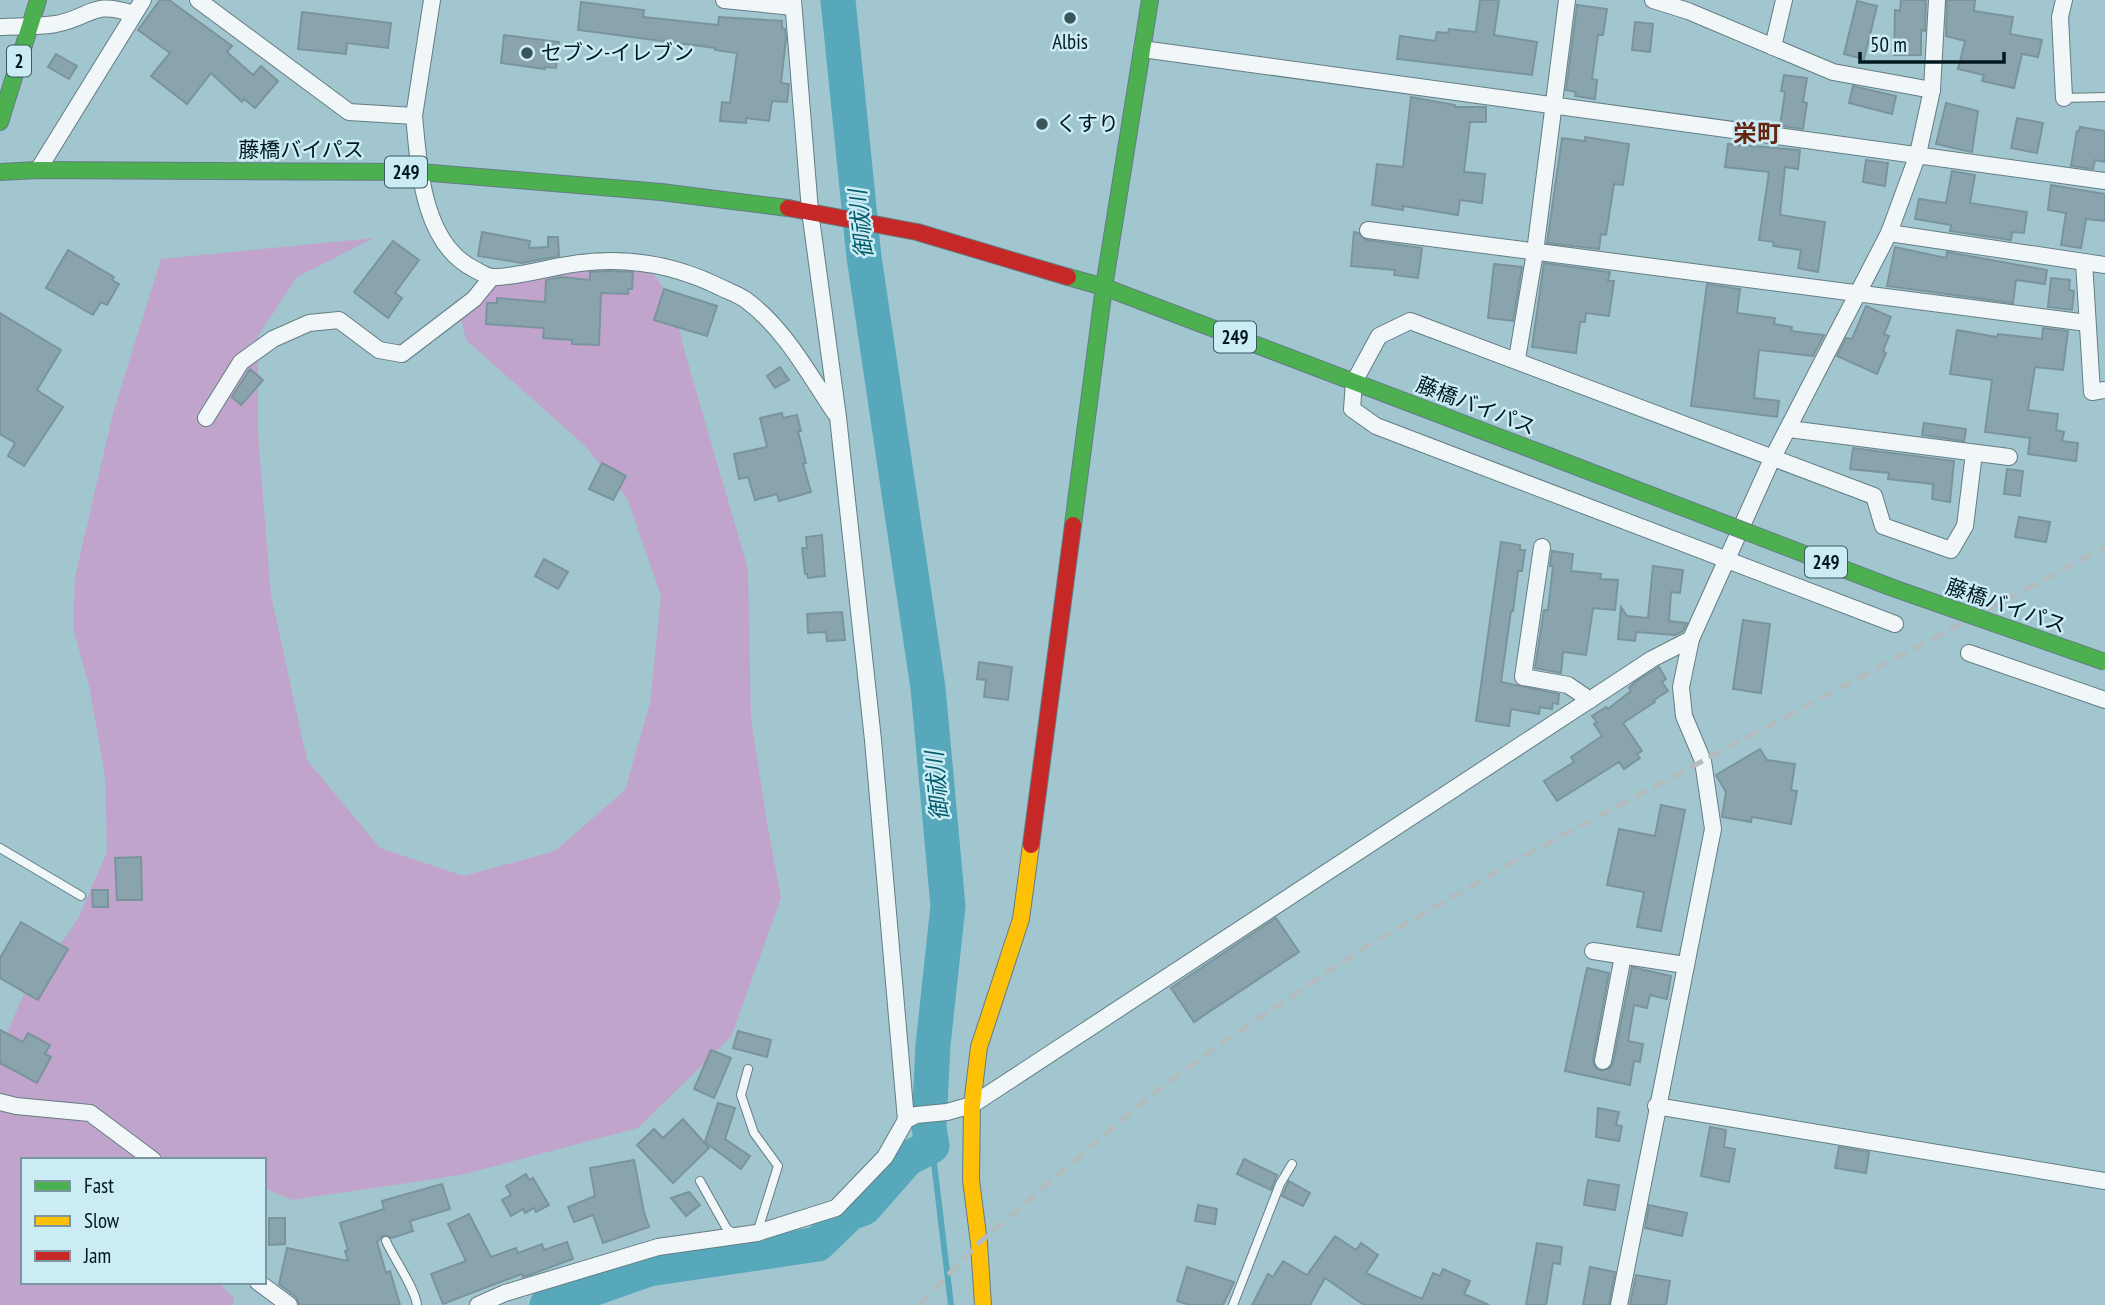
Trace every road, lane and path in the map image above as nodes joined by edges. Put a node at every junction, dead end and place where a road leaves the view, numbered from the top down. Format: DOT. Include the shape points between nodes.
graph roads {
  1 [pos="38,0"];
  2 [pos="198,0"];
  3 [pos="432,0"];
  4 [pos="724,0"];
  5 [pos="1150,0"];
  6 [pos="1567,0"];
  7 [pos="1653,0"];
  8 [pos="1784,0"];
  9 [pos="1937,0"];
  10 [pos="2064,0"];
  11 [pos="793,3"];
  12 [pos="139,7"];
  13 [pos="31,26"];
  14 [pos="0,27"];
  15 [pos="1773,47"];
  16 [pos="1142,49"];
  17 [pos="1931,90"];
  18 [pos="2105,97"];
  19 [pos="2064,98"];
  20 [pos="1554,105"];
  21 [pos="414,116"];
  22 [pos="0,122"];
  23 [pos="1918,154"];
  24 [pos="38,170"];
  25 [pos="0,172"];
  26 [pos="420,172"];
  27 [pos="2105,181"];
  28 [pos="817,212"];
  29 [pos="1368,230"];
  30 [pos="1889,233"];
  31 [pos="1535,252"];
  32 [pos="2084,262"];
  33 [pos="2105,265"];
  34 [pos="492,277"];
  35 [pos="1104,287"];
  36 [pos="1860,293"];
  37 [pos="2087,323"];
  38 [pos="1517,359"];
  39 [pos="1354,382"];
  40 [pos="2105,390"];
  41 [pos="206,418"];
  42 [pos="838,418"];
  43 [pos="1789,429"];
  44 [pos="1974,453"];
  45 [pos="2009,457"];
  46 [pos="1772,459"];
  47 [pos="1542,547"];
  48 [pos="1726,561"];
  49 [pos="1895,624"];
  50 [pos="1691,639"];
  51 [pos="1969,653"];
  52 [pos="2105,663"];
  53 [pos="1590,700"];
  54 [pos="2105,700"];
  55 [pos="0,848"];
  56 [pos="81,896"];
  57 [pos="1593,951"];
  58 [pos="1623,956"];
  59 [pos="1685,965"];
  60 [pos="1603,1061"];
  61 [pos="748,1069"];
  62 [pos="0,1102"];
  63 [pos="972,1105"];
  64 [pos="1656,1106"];
  65 [pos="911,1119"];
  66 [pos="150,1158"];
  67 [pos="1292,1164"];
  68 [pos="700,1181"];
  69 [pos="2105,1181"];
  70 [pos="757,1233"];
  71 [pos="738,1235"];
  72 [pos="386,1241"];
  73 [pos="261,1284"];
  74 [pos="289,1305"];
  75 [pos="417,1305"];
  76 [pos="478,1305"];
  77 [pos="983,1305"];
  78 [pos="1233,1305"];
  79 [pos="1619,1305"];
  1 -- 13 [label="main road, 2"];
  2 -- 21 [label="street" via="349,112"];
  3 -- 21 [label="street"];
  4 -- 11 [label="street"];
  5 -- 16 [label="main road"];
  6 -- 20 [label="street"];
  7 -- 15 [label="street"];
  8 -- 15 [label="street"];
  9 -- 17 [label="street"];
  10 -- 19 [label="street" via="2060,17"];
  11 -- 28 [label="street"];
  12 -- 13 [label="street" via="99,6 73,19"];
  12 -- 24 [label="street"];
  13 -- 14 [label="street"];
  13 -- 22 [label="main road, 2"];
  15 -- 17 [label="street" via="1833,72"];
  16 -- 20 [label="street"];
  16 -- 35 [label="main road"];
  17 -- 23 [label="street"];
  18 -- 19 [label="lane"];
  20 -- 23 [label="street"];
  20 -- 31 [label="street"];
  21 -- 26 [label="street"];
  23 -- 27 [label="street"];
  23 -- 30 [label="street"];
  24 -- 25 [label="main road, 藤橋バイパス / 249"];
  24 -- 26 [label="main road, 藤橋バイパス / 249"];
  26 -- 28 [label="main road, 藤橋バイパス / 249" via="661,192"];
  26 -- 34 [label="street" via="431,218 446,244 467,265"];
  28 -- 35 [label="main road, 藤橋バイパス / 249" via="917,232"];
  28 -- 42 [label="street"];
  29 -- 31 [label="street"];
  30 -- 32 [label="street"];
  30 -- 36 [label="street"];
  31 -- 36 [label="street"];
  31 -- 38 [label="street"];
  32 -- 33 [label="street"];
  32 -- 37 [label="street"];
  34 -- 41 [label="street" via="474,299 402,354 379,350 339,320 309,323 273,339 241,362"];
  34 -- 42 [label="street" via="624,260 660,264 707,280 745,299 780,331"];
  35 -- 39 [label="main road, 藤橋バイパス / 249"];
  35 -- 63 [label="main road" via="1021,919 979,1047"];
  36 -- 37 [label="street"];
  36 -- 43 [label="street"];
  37 -- 40 [label="street" via="2092,392"];
  38 -- 39 [label="street" via="1410,320 1379,337"];
  38 -- 46 [label="street"];
  39 -- 48 [label="street" via="1352,409 1376,426"];
  39 -- 52 [label="main road, 藤橋バイパス / 249, bridge" via="1894,588"];
  42 -- 65 [label="street"];
  43 -- 44 [label="street"];
  43 -- 46 [label="street"];
  44 -- 45 [label="street"];
  44 -- 46 [label="street" via="1965,526 1951,550 1883,526 1874,496"];
  46 -- 48 [label="street"];
  47 -- 53 [label="street" via="1523,677 1569,685"];
  48 -- 49 [label="street"];
  48 -- 50 [label="street"];
  50 -- 53 [label="street"];
  50 -- 59 [label="street" via="1681,687 1684,716 1703,761 1713,829"];
  51 -- 54 [label="street"];
  53 -- 63 [label="street"];
  55 -- 56 [label="lane"];
  57 -- 58 [label="street"];
  58 -- 59 [label="street"];
  58 -- 60 [label="street"];
  59 -- 64 [label="street"];
  61 -- 70 [label="lane" via="741,1095 754,1133 778,1166"];
  62 -- 66 [label="street" via="90,1113"];
  63 -- 65 [label="street"];
  63 -- 77 [label="main road" via="971,1180"];
  64 -- 69 [label="street"];
  64 -- 79 [label="street"];
  65 -- 70 [label="street" via="885,1157 836,1208"];
  67 -- 78 [label="lane" via="1279,1184"];
  68 -- 71 [label="lane" via="727,1228"];
  70 -- 71 [label="street"];
  71 -- 76 [label="street" via="658,1247"];
  72 -- 75 [label="lane"];
  73 -- 74 [label="street"];
}
